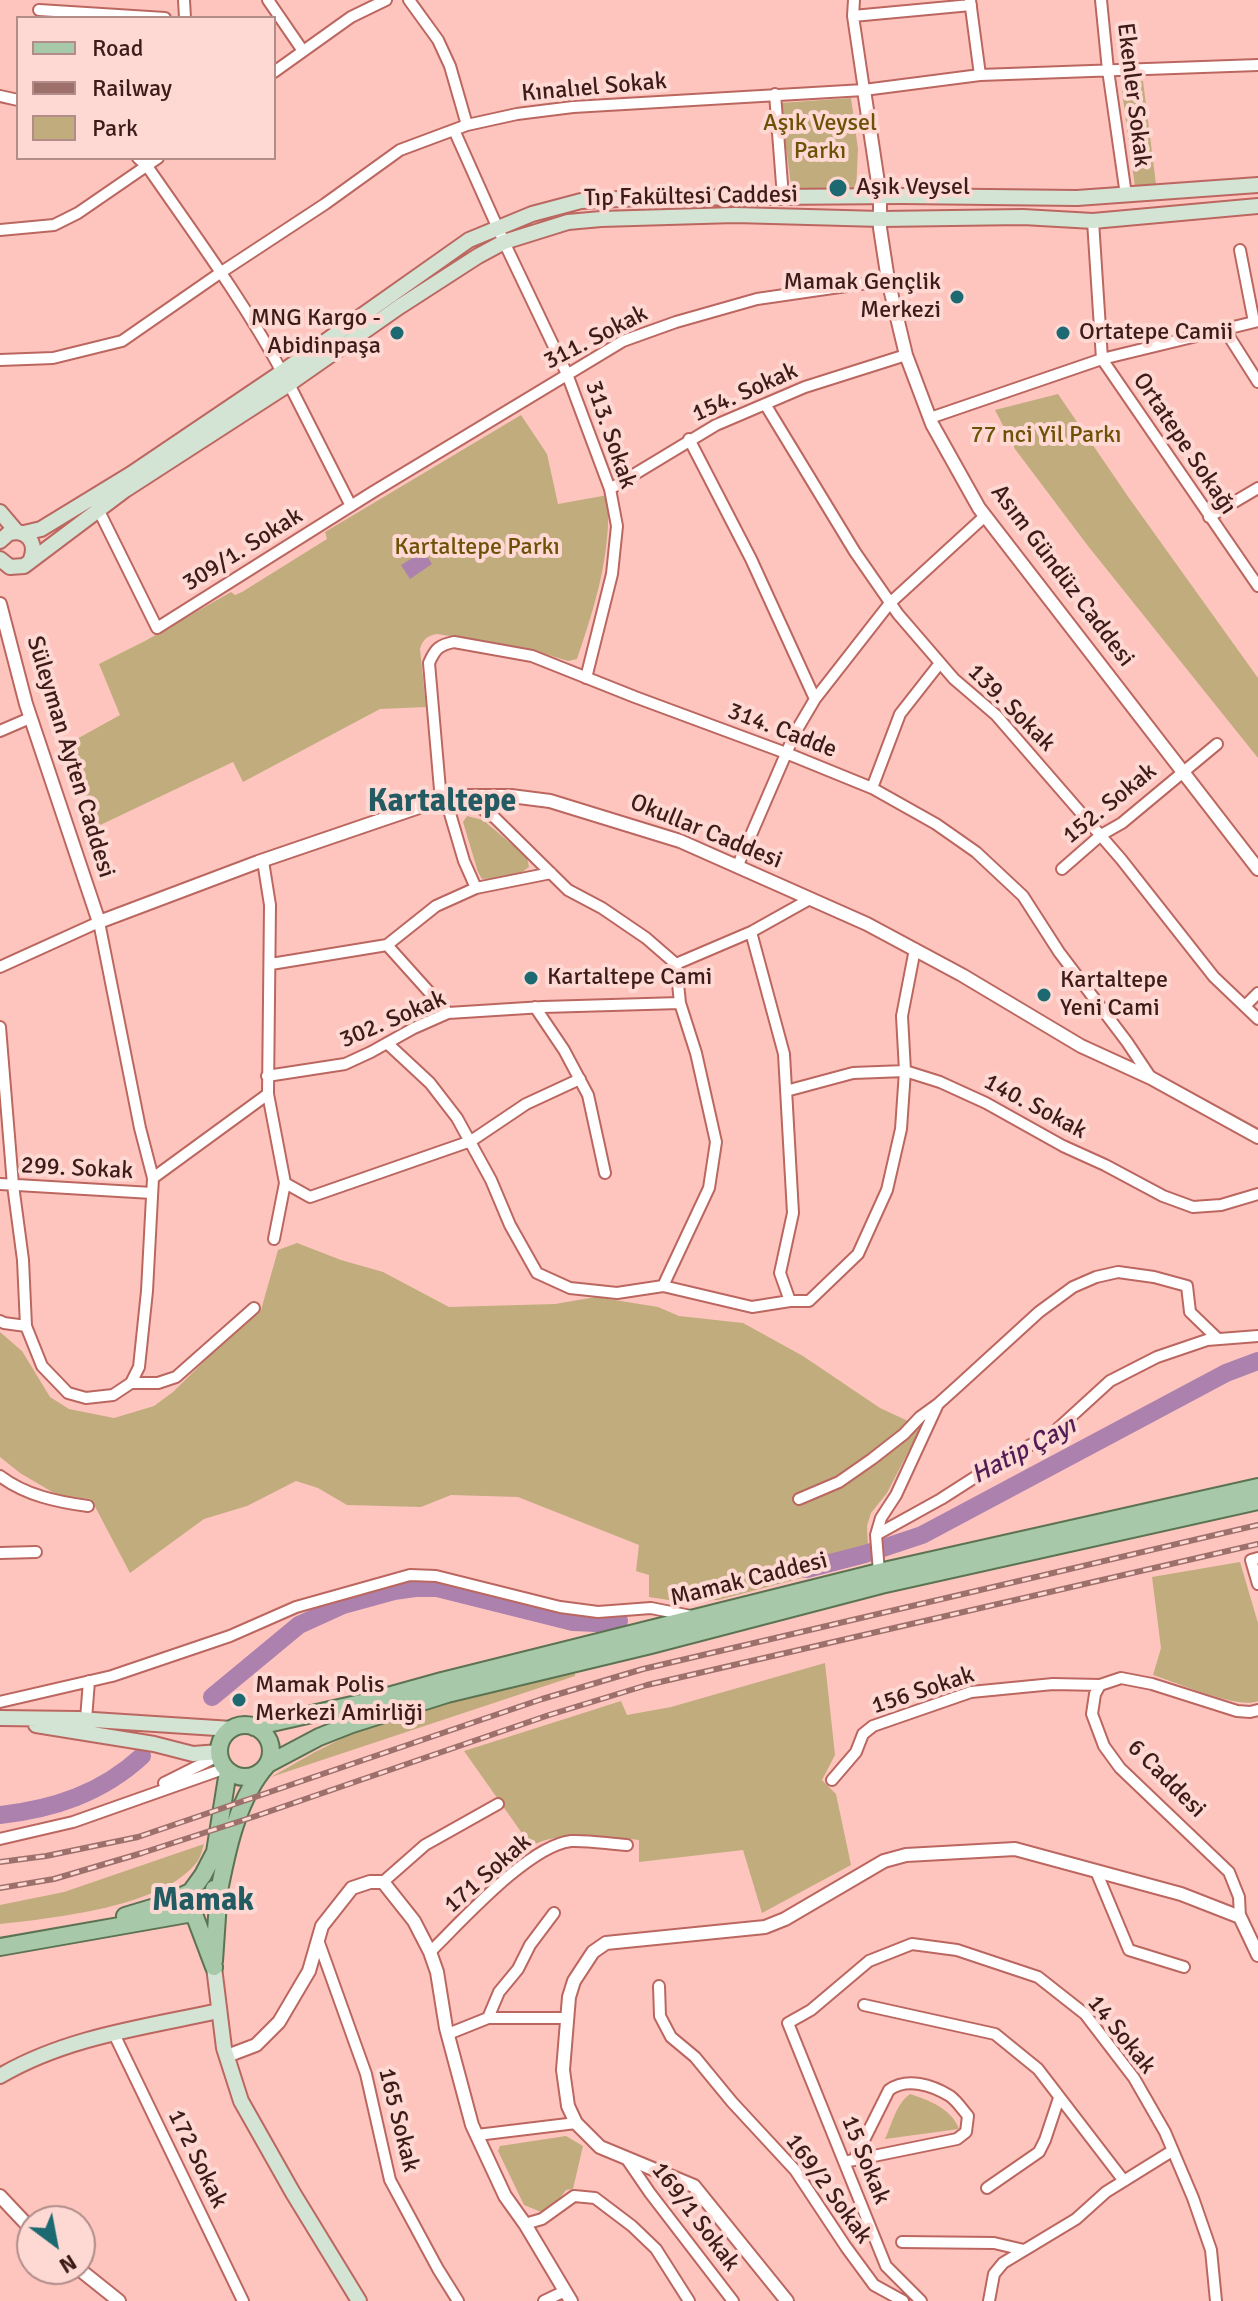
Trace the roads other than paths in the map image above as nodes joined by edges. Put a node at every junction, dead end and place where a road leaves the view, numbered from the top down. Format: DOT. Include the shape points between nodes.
graph roads {
  1 [pos="268,0"];
  2 [pos="386,0"];
  3 [pos="409,0"];
  4 [pos="854,0"];
  5 [pos="1101,0"];
  6 [pos="970,2"];
  7 [pos="39,9"];
  8 [pos="137,16"];
  9 [pos="853,16"];
  10 [pos="303,51"];
  11 [pos="1258,65"];
  12 [pos="1108,70"];
  13 [pos="276,71"];
  14 [pos="980,75"];
  15 [pos="864,90"];
  16 [pos="775,94"];
  17 [pos="467,125"];
  18 [pos="454,130"];
  19 [pos="140,160"];
  20 [pos="155,160"];
  21 [pos="147,166"];
  22 [pos="1258,185"];
  23 [pos="1126,195"];
  24 [pos="880,196"];
  25 [pos="783,197"];
  26 [pos="1258,206"];
  27 [pos="881,219"];
  28 [pos="1093,221"];
  29 [pos="497,227"];
  30 [pos="0,230"];
  31 [pos="504,242"];
  32 [pos="1240,250"];
  33 [pos="220,273"];
  34 [pos="888,280"];
  35 [pos="1256,321"];
  36 [pos="1225,330"];
  37 [pos="906,355"];
  38 [pos="1102,359"];
  39 [pos="0,360"];
  40 [pos="567,374"];
  41 [pos="286,378"];
  42 [pos="1258,382"];
  43 [pos="765,404"];
  44 [pos="930,418"];
  45 [pos="689,439"];
  46 [pos="1258,488"];
  47 [pos="610,489"];
  48 [pos="351,506"];
  49 [pos="98,509"];
  50 [pos="0,512"];
  51 [pos="985,516"];
  52 [pos="1209,517"];
  53 [pos="20,532"];
  54 [pos="0,541"];
  55 [pos="31,559"];
  56 [pos="3,566"];
  57 [pos="1258,586"];
  58 [pos="890,603"];
  59 [pos="0,604"];
  60 [pos="940,663"];
  61 [pos="586,678"];
  62 [pos="815,699"];
  63 [pos="30,718"];
  64 [pos="0,731"];
  65 [pos="1217,744"];
  66 [pos="786,753"];
  67 [pos="1183,771"];
  68 [pos="872,788"];
  69 [pos="464,796"];
  70 [pos="444,800"];
  71 [pos="1101,835"];
  72 [pos="263,861"];
  73 [pos="738,865"];
  74 [pos="1062,869"];
  75 [pos="1258,869"];
  76 [pos="551,873"];
  77 [pos="476,888"];
  78 [pos="810,899"];
  79 [pos="99,922"];
  80 [pos="751,932"];
  81 [pos="387,945"];
  82 [pos="915,949"];
  83 [pos="271,964"];
  84 [pos="676,964"];
  85 [pos="0,967"];
  86 [pos="1258,993"];
  87 [pos="680,1003"];
  88 [pos="1245,1006"];
  89 [pos="535,1007"];
  90 [pos="448,1013"];
  91 [pos="1258,1019"];
  92 [pos="0,1027"];
  93 [pos="387,1043"];
  94 [pos="905,1071"];
  95 [pos="267,1076"];
  96 [pos="1151,1078"];
  97 [pos="580,1079"];
  98 [pos="786,1091"];
  99 [pos="268,1094"];
  100 [pos="1258,1137"];
  101 [pos="471,1141"];
  102 [pos="605,1173"];
  103 [pos="153,1178"];
  104 [pos="285,1183"];
  105 [pos="0,1184"];
  106 [pos="13,1185"];
  107 [pos="152,1193"];
  108 [pos="1258,1194"];
  109 [pos="274,1239"];
  110 [pos="663,1286"];
  111 [pos="790,1301"];
  112 [pos="254,1308"];
  113 [pos="0,1321"];
  114 [pos="26,1326"];
  115 [pos="1258,1336"];
  116 [pos="1218,1339"];
  117 [pos="131,1383"];
  118 [pos="938,1404"];
  119 [pos="0,1476"];
  120 [pos="1258,1487"];
  121 [pos="799,1499"];
  122 [pos="1258,1501"];
  123 [pos="88,1506"];
  124 [pos="876,1539"];
  125 [pos="36,1552"];
  126 [pos="0,1553"];
  127 [pos="1254,1559"];
  128 [pos="878,1564"];
  129 [pos="1258,1584"];
  130 [pos="697,1618"];
  131 [pos="89,1681"];
  132 [pos="1100,1685"];
  133 [pos="0,1702"];
  134 [pos="1258,1710"];
  135 [pos="0,1718"];
  136 [pos="86,1719"];
  137 [pos="254,1727"];
  138 [pos="232,1729"];
  139 [pos="224,1762"];
  140 [pos="265,1767"];
  141 [pos="832,1780"];
  142 [pos="498,1804"];
  143 [pos="0,1839"];
  144 [pos="627,1845"];
  145 [pos="1096,1871"];
  146 [pos="383,1882"];
  147 [pos="190,1891"];
  148 [pos="218,1899"];
  149 [pos="554,1913"];
  150 [pos="194,1914"];
  151 [pos="1240,1917"];
  152 [pos="0,1937"];
  153 [pos="318,1940"];
  154 [pos="0,1947"];
  155 [pos="430,1952"];
  156 [pos="1258,1955"];
  157 [pos="214,1967"];
  158 [pos="1184,1967"];
  159 [pos="659,1986"];
  160 [pos="864,2005"];
  161 [pos="219,2011"];
  162 [pos="488,2018"];
  163 [pos="567,2018"];
  164 [pos="788,2023"];
  165 [pos="114,2034"];
  166 [pos="448,2034"];
  167 [pos="227,2056"];
  168 [pos="0,2076"];
  169 [pos="1059,2098"];
  170 [pos="576,2123"];
  171 [pos="477,2135"];
  172 [pos="1172,2151"];
  173 [pos="626,2158"];
  174 [pos="849,2161"];
  175 [pos="1124,2181"];
  176 [pos="987,2188"];
  177 [pos="0,2196"];
  178 [pos="16,2213"];
  179 [pos="525,2224"];
  180 [pos="902,2242"];
  181 [pos="1024,2250"];
  182 [pos="96,2283"];
  183 [pos="568,2296"];
  184 [pos="119,2301"];
  185 [pos="243,2301"];
  186 [pos="359,2301"];
  187 [pos="458,2301"];
  188 [pos="544,2301"];
  189 [pos="689,2301"];
  190 [pos="733,2301"];
  191 [pos="787,2301"];
  192 [pos="903,2301"];
  193 [pos="921,2301"];
  194 [pos="989,2301"];
  195 [pos="1216,2301"];
  1 -- 10 [label="street"];
  2 -- 10 [label="street"];
  3 -- 17 [label="street" via="438,40"];
  4 -- 9 [label="street"];
  5 -- 12 [label="street, Ekenler Sokak"];
  6 -- 9 [label="street"];
  6 -- 14 [label="street"];
  7 -- 8 [label="street"];
  9 -- 15 [label="street"];
  10 -- 13 [label="street"];
  11 -- 12 [label="street, Kınalıel Sokak"];
  12 -- 14 [label="street, Kınalıel Sokak"];
  12 -- 23 [label="street, Ekenler Sokak"];
  14 -- 15 [label="street, Kınalıel Sokak"];
  15 -- 16 [label="street, Kınalıel Sokak"];
  15 -- 24 [label="street, Asım Gündüz Caddesi"];
  16 -- 17 [label="street, Kınalıel Sokak" via="573,107"];
  16 -- 25 [label="street"];
  17 -- 18 [label="street, Kınalıel Sokak"];
  18 -- 29 [label="street, 313. Sokak"];
  18 -- 33 [label="street, Kınalıel Sokak" via="400,150"];
  19 -- 21 [label="street"];
  20 -- 21 [label="street"];
  21 -- 30 [label="street" via="54,225"];
  21 -- 33 [label="street"];
  22 -- 23 [label="main road"];
  23 -- 24 [label="main road"];
  24 -- 25 [label="main road"];
  24 -- 27 [label="street, Asım Gündüz Caddesi"];
  25 -- 29 [label="main road" via="581,201"];
  26 -- 28 [label="main road, Tıp Fakültesi Caddesi"];
  27 -- 28 [label="main road, Tıp Fakültesi Caddesi"];
  27 -- 31 [label="main road, Tıp Fakültesi Caddesi" via="601,219 568,222"];
  27 -- 34 [label="street, Asım Gündüz Caddesi"];
  28 -- 38 [label="street, Ortatepe Sokağı"];
  29 -- 31 [label="street, 313. Sokak"];
  29 -- 41 [label="main road" via="469,240"];
  31 -- 40 [label="street, 313. Sokak"];
  31 -- 41 [label="main road, Tıp Fakültesi Caddesi"];
  32 -- 35 [label="street"];
  33 -- 39 [label="street, Kınalıel Sokak" via="122,341 53,358"];
  33 -- 41 [label="street"];
  34 -- 37 [label="street, Asım Gündüz Caddesi"];
  34 -- 40 [label="street, 311. Sokak" via="757,299 676,322 623,341"];
  35 -- 36 [label="street"];
  36 -- 38 [label="street"];
  36 -- 42 [label="street"];
  37 -- 43 [label="street, 154. Sokak"];
  37 -- 44 [label="street, Asım Gündüz Caddesi"];
  38 -- 44 [label="street"];
  38 -- 52 [label="street, Ortatepe Sokağı"];
  40 -- 47 [label="street, 313. Sokak"];
  40 -- 48 [label="street, 311. Sokak"];
  41 -- 48 [label="street"];
  41 -- 49 [label="main road, Tıp Fakültesi Caddesi"];
  41 -- 53 [label="main road" via="41,529"];
  43 -- 45 [label="street, 154. Sokak"];
  43 -- 58 [label="street, 139. Sokak"];
  44 -- 51 [label="street, Asım Gündüz Caddesi"];
  45 -- 47 [label="street, 154. Sokak"];
  45 -- 62 [label="street"];
  46 -- 52 [label="street"];
  47 -- 61 [label="street, 313. Sokak" via="617,526 612,574"];
  48 -- 49 [label="street, 309/1. Sokak" via="157,628"];
  49 -- 55 [label="main road, Tıp Fakültesi Caddesi"];
  50 -- 53 [label="main road"];
  51 -- 58 [label="street"];
  51 -- 67 [label="street, Asım Gündüz Caddesi"];
  52 -- 57 [label="street, Ortatepe Sokağı"];
  53 -- 54 [label="main road"];
  53 -- 55 [label="main road" via="33,546"];
  55 -- 56 [label="main road, Tıp Fakültesi Caddesi" via="20,568"];
  58 -- 60 [label="street, 139. Sokak"];
  58 -- 62 [label="street"];
  59 -- 63 [label="street, Süleyman Ayten Caddesi"];
  60 -- 68 [label="street" via="900,714"];
  60 -- 71 [label="street, 139. Sokak" via="996,715"];
  61 -- 66 [label="street, 314. Cadde"];
  61 -- 70 [label="street, 314. Cadde" via="515,652 454,642 434,650 429,663"];
  62 -- 66 [label="street"];
  63 -- 64 [label="street"];
  63 -- 79 [label="street, Süleyman Ayten Caddesi"];
  65 -- 67 [label="street, 152. Sokak"];
  66 -- 68 [label="street, 314. Cadde"];
  66 -- 73 [label="street"];
  67 -- 71 [label="street, 152. Sokak"];
  67 -- 75 [label="street, Asım Gündüz Caddesi"];
  68 -- 96 [label="street, 314. Cadde" via="976,852 1023,896"];
  69 -- 70 [label="street, Okullar Caddesi"];
  69 -- 73 [label="street, Okullar Caddesi" via="550,801 680,841"];
  69 -- 76 [label="street" via="495,818"];
  70 -- 72 [label="street, Okullar Caddesi"];
  70 -- 77 [label="street"];
  71 -- 74 [label="street, 152. Sokak"];
  71 -- 88 [label="street, 139. Sokak" via="1214,977"];
  72 -- 79 [label="street, Okullar Caddesi"];
  72 -- 83 [label="street"];
  73 -- 78 [label="street, Okullar Caddesi"];
  76 -- 77 [label="street"];
  76 -- 84 [label="street"];
  77 -- 81 [label="street" via="436,906"];
  78 -- 80 [label="street"];
  78 -- 82 [label="street, Okullar Caddesi"];
  79 -- 85 [label="street"];
  79 -- 103 [label="street"];
  80 -- 84 [label="street"];
  80 -- 98 [label="street" via="784,1054"];
  81 -- 83 [label="street"];
  81 -- 90 [label="street"];
  82 -- 94 [label="street" via="902,1016"];
  82 -- 96 [label="street, Okullar Caddesi" via="1081,1046"];
  83 -- 95 [label="street"];
  84 -- 87 [label="street"];
  86 -- 88 [label="street"];
  87 -- 89 [label="street, 302. Sokak"];
  87 -- 110 [label="street" via="716,1142 709,1188"];
  88 -- 91 [label="street, 139. Sokak"];
  89 -- 90 [label="street, 302. Sokak"];
  89 -- 97 [label="street"];
  90 -- 93 [label="street, 302. Sokak"];
  92 -- 106 [label="street"];
  93 -- 95 [label="street, 302. Sokak" via="345,1064"];
  93 -- 101 [label="street" via="430,1083"];
  94 -- 98 [label="street, 140. Sokak" via="853,1073"];
  94 -- 108 [label="street, 140. Sokak" via="986,1103 1193,1207"];
  94 -- 111 [label="street" via="901,1129 887,1190 858,1254 809,1301"];
  95 -- 99 [label="street"];
  96 -- 100 [label="street, Okullar Caddesi"];
  97 -- 101 [label="street" via="526,1104"];
  97 -- 102 [label="street"];
  98 -- 111 [label="street" via="793,1213 780,1273"];
  99 -- 103 [label="street"];
  99 -- 104 [label="street"];
  101 -- 104 [label="street" via="310,1197"];
  101 -- 110 [label="street" via="537,1273 570,1288 617,1293"];
  103 -- 107 [label="street"];
  104 -- 109 [label="street"];
  105 -- 106 [label="street, 299. Sokak"];
  106 -- 107 [label="street, 299. Sokak"];
  106 -- 114 [label="street"];
  107 -- 117 [label="street" via="139,1367"];
  110 -- 111 [label="street" via="752,1307"];
  112 -- 117 [label="street" via="176,1377"];
  113 -- 114 [label="street"];
  114 -- 117 [label="street" via="42,1366 68,1393 86,1398 113,1395"];
  115 -- 116 [label="street"];
  116 -- 118 [label="street" via="1190,1312 1187,1286 1118,1272 1096,1277 1039,1312"];
  116 -- 124 [label="street" via="1157,1357 1110,1381 1052,1434"];
  118 -- 121 [label="street" via="839,1482"];
  118 -- 124 [label="street" via="881,1518"];
  119 -- 123 [label="street" via="53,1501"];
  120 -- 128 [label="main road, Mamak Caddesi"];
  122 -- 140 [label="main road, Mamak Caddesi" via="881,1585 447,1694 319,1737"];
  124 -- 128 [label="street"];
  125 -- 126 [label="street"];
  127 -- 129 [label="street"];
  128 -- 130 [label="main road, Mamak Caddesi"];
  130 -- 131 [label="street" via="651,1608 598,1612 560,1607 436,1576 410,1575 296,1607 230,1636"];
  130 -- 137 [label="main road, Mamak Caddesi"];
  131 -- 133 [label="street"];
  131 -- 136 [label="street"];
  132 -- 134 [label="street" via="1121,1678 1237,1711"];
  132 -- 141 [label="street, 156 Sokak" via="971,1692 873,1726"];
  132 -- 151 [label="street, 6 Caddesi" via="1092,1714 1104,1746 1120,1768 1229,1872"];
  135 -- 136 [label="main road"];
  135 -- 139 [label="main road" via="154,1744"];
  136 -- 138 [label="main road"];
  137 -- 138 [label="main road"];
  137 -- 140 [label="main road" via="271,1749"];
  138 -- 139 [label="main road" via="222,1740"];
  139 -- 140 [label="main road" via="241,1777"];
  139 -- 143 [label="street" via="73,1822"];
  139 -- 147 [label="main road" via="215,1852"];
  140 -- 148 [label="main road" via="244,1797"];
  142 -- 146 [label="street" via="425,1845"];
  144 -- 155 [label="street, 171 Sokak" via="571,1841 551,1847 519,1868"];
  145 -- 151 [label="street"];
  145 -- 158 [label="street" via="1129,1950"];
  145 -- 163 [label="street" via="1015,1849 884,1861 765,1927 606,1943 593,1952 574,1981"];
  146 -- 153 [label="street" via="352,1888 322,1926"];
  146 -- 155 [label="street"];
  147 -- 148 [label="main road" via="207,1885"];
  147 -- 150 [label="main road" via="186,1902"];
  147 -- 152 [label="main road" via="105,1921"];
  148 -- 150 [label="main road" via="210,1915"];
  148 -- 157 [label="main road"];
  149 -- 162 [label="street" via="499,1992"];
  150 -- 154 [label="main road"];
  150 -- 157 [label="main road"];
  151 -- 156 [label="street, 6 Caddesi"];
  153 -- 167 [label="street" via="309,1971 279,2022 256,2045"];
  153 -- 187 [label="street, 165 Sokak" via="366,2074 390,2180"];
  155 -- 166 [label="street"];
  157 -- 161 [label="main road"];
  159 -- 192 [label="street, 169/2 Sokak" via="660,2016 671,2037 795,2170 874,2285"];
  160 -- 169 [label="street" via="995,2034 1038,2069"];
  161 -- 165 [label="main road"];
  161 -- 167 [label="main road"];
  162 -- 163 [label="street"];
  162 -- 166 [label="street"];
  163 -- 170 [label="street" via="563,2070"];
  164 -- 172 [label="street, 14 Sokak" via="869,1961 912,1944 957,1950 1038,1977 1085,2014 1134,2078"];
  164 -- 174 [label="street, 15 Sokak"];
  165 -- 168 [label="main road" via="74,2043"];
  165 -- 185 [label="street, 172 Sokak"];
  166 -- 171 [label="street"];
  167 -- 186 [label="main road" via="241,2101"];
  169 -- 175 [label="street"];
  169 -- 176 [label="street" via="1039,2152"];
  170 -- 171 [label="street"];
  170 -- 173 [label="street" via="600,2147"];
  171 -- 179 [label="street" via="505,2196"];
  172 -- 175 [label="street"];
  172 -- 195 [label="street, 14 Sokak" via="1211,2250"];
  173 -- 190 [label="street, 169/1 Sokak"];
  173 -- 191 [label="street" via="694,2186"];
  174 -- 174 [label="street" via="957,2139 966,2132 968,2116 952,2097 933,2089 909,2081 895,2086"];
  174 -- 193 [label="street, 15 Sokak" via="886,2266"];
  175 -- 181 [label="street" via="1076,2219"];
  177 -- 178 [label="street"];
  179 -- 183 [label="street"];
  179 -- 189 [label="street" via="542,2219 574,2196 595,2198 656,2249"];
  180 -- 181 [label="street" via="994,2243"];
  181 -- 194 [label="street" via="994,2274"];
  182 -- 184 [label="street"];
  183 -- 188 [label="street"];
}
